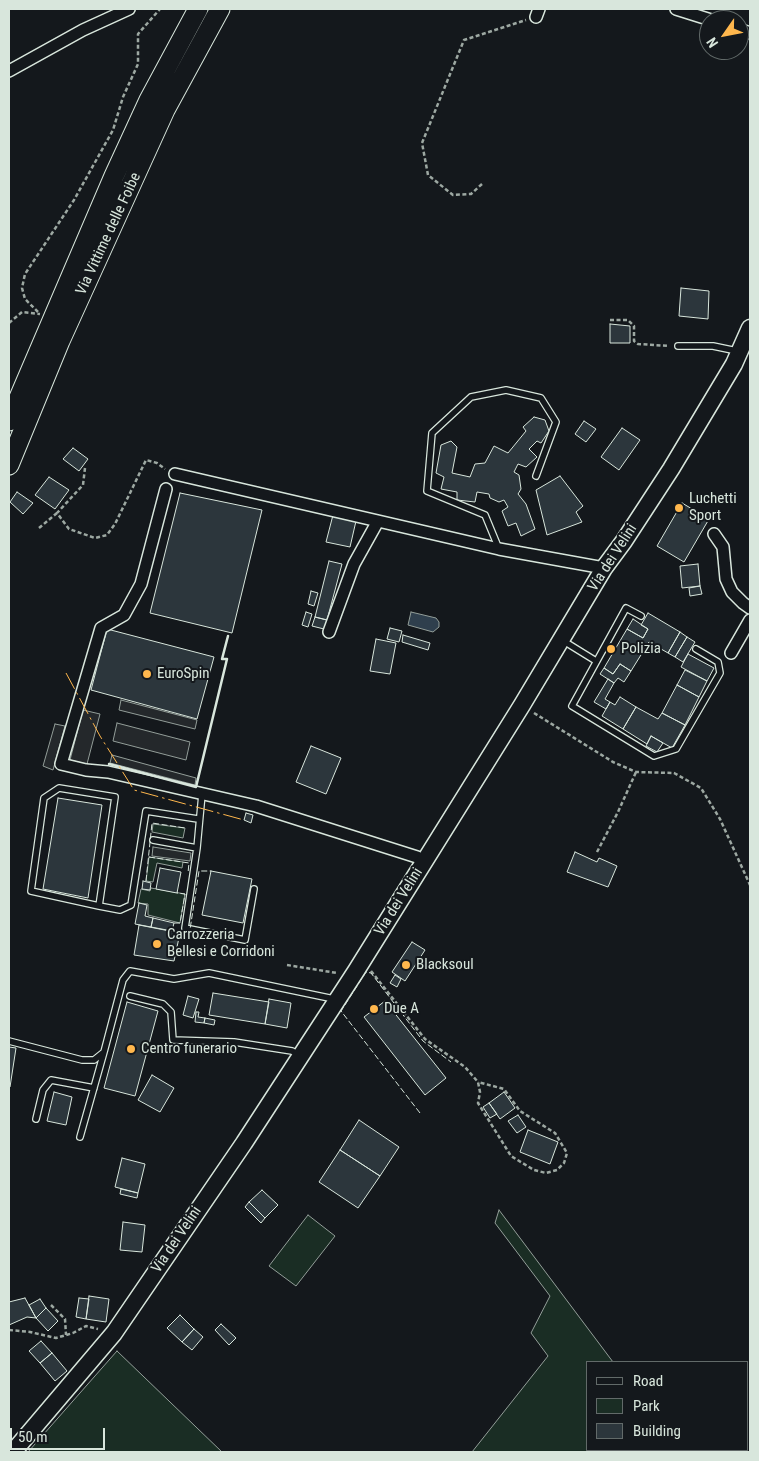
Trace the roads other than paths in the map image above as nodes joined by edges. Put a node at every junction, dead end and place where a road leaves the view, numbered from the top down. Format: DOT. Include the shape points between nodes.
graph roads {
  1 [pos="129,9"];
  2 [pos="198,9"];
  3 [pos="220,9"];
  4 [pos="676,9"];
  5 [pos="699,16"];
  6 [pos="9,71"];
  7 [pos="750,328"];
  8 [pos="678,346"];
  9 [pos="739,352"];
  10 [pos="9,421"];
  11 [pos="9,465"];
  12 [pos="175,474"];
  13 [pos="536,476"];
  14 [pos="166,489"];
  15 [pos="378,521"];
  16 [pos="714,534"];
  17 [pos="499,549"];
  18 [pos="604,568"];
  19 [pos="750,608"];
  20 [pos="641,616"];
  21 [pos="750,620"];
  22 [pos="329,632"];
  23 [pos="562,640"];
  24 [pos="696,649"];
  25 [pos="732,653"];
  26 [pos="596,661"];
  27 [pos="202,794"];
  28 [pos="198,819"];
  29 [pos="153,840"];
  30 [pos="197,848"];
  31 [pos="424,862"];
  32 [pos="254,890"];
  33 [pos="99,906"];
  34 [pos="130,996"];
  35 [pos="336,1000"];
  36 [pos="9,1041"];
  37 [pos="104,1052"];
  38 [pos="301,1056"];
  39 [pos="94,1088"];
  40 [pos="36,1119"];
  41 [pos="80,1137"];
  42 [pos="13,1452"];
  1 -- 6 [label="street" via="82,30"];
  2 -- 10 [label="main road, Via Vittime delle Foibe" via="133,134"];
  3 -- 11 [label="main road, Via Vittime delle Foibe" via="165,110 60,341"];
  4 -- 5 [label="street"];
  7 -- 9 [label="street, Via dei Velini"];
  8 -- 9 [label="lane" via="713,346"];
  9 -- 18 [label="street, Via dei Velini" via="671,469"];
  12 -- 15 [label="street"];
  13 -- 17 [label="lane" via="556,422 541,398 506,390 471,397 432,433 427,491 485,514"];
  14 -- 27 [label="street" via="141,584 124,615 101,628 61,764"];
  15 -- 17 [label="street"];
  15 -- 22 [label="street" via="354,564"];
  16 -- 19 [label="street" via="723,547 726,579 732,592"];
  17 -- 18 [label="street"];
  18 -- 23 [label="street, Via dei Velini"];
  20 -- 26 [label="lane" via="626,608"];
  21 -- 25 [label="street"];
  23 -- 26 [label="lane"];
  23 -- 31 [label="street, Via dei Velini"];
  24 -- 26 [label="lane" via="718,662 720,673 676,749 654,756 572,706"];
  27 -- 28 [label="lane"];
  27 -- 31 [label="street" via="256,806 417,857"];
  28 -- 30 [label="lane"];
  28 -- 33 [label="lane" via="146,811 131,905 120,910"];
  29 -- 30 [label="lane"];
  30 -- 32 [label="lane" via="185,928 245,940"];
  31 -- 35 [label="street, Via dei Velini"];
  33 -- 33 [label="lane" via="116,797 59,788 44,798 31,891"];
  34 -- 38 [label="lane" via="163,1004 171,1012 173,1040 234,1042 292,1051"];
  35 -- 37 [label="lane" via="209,973 174,979 130,971 123,980"];
  35 -- 38 [label="street, Via dei Velini"];
  36 -- 37 [label="lane" via="82,1060 94,1060"];
  37 -- 39 [label="lane"];
  38 -- 42 [label="street, Via dei Velini" via="114,1333"];
  39 -- 40 [label="lane" via="51,1080 44,1090"];
  39 -- 41 [label="lane"];
}
